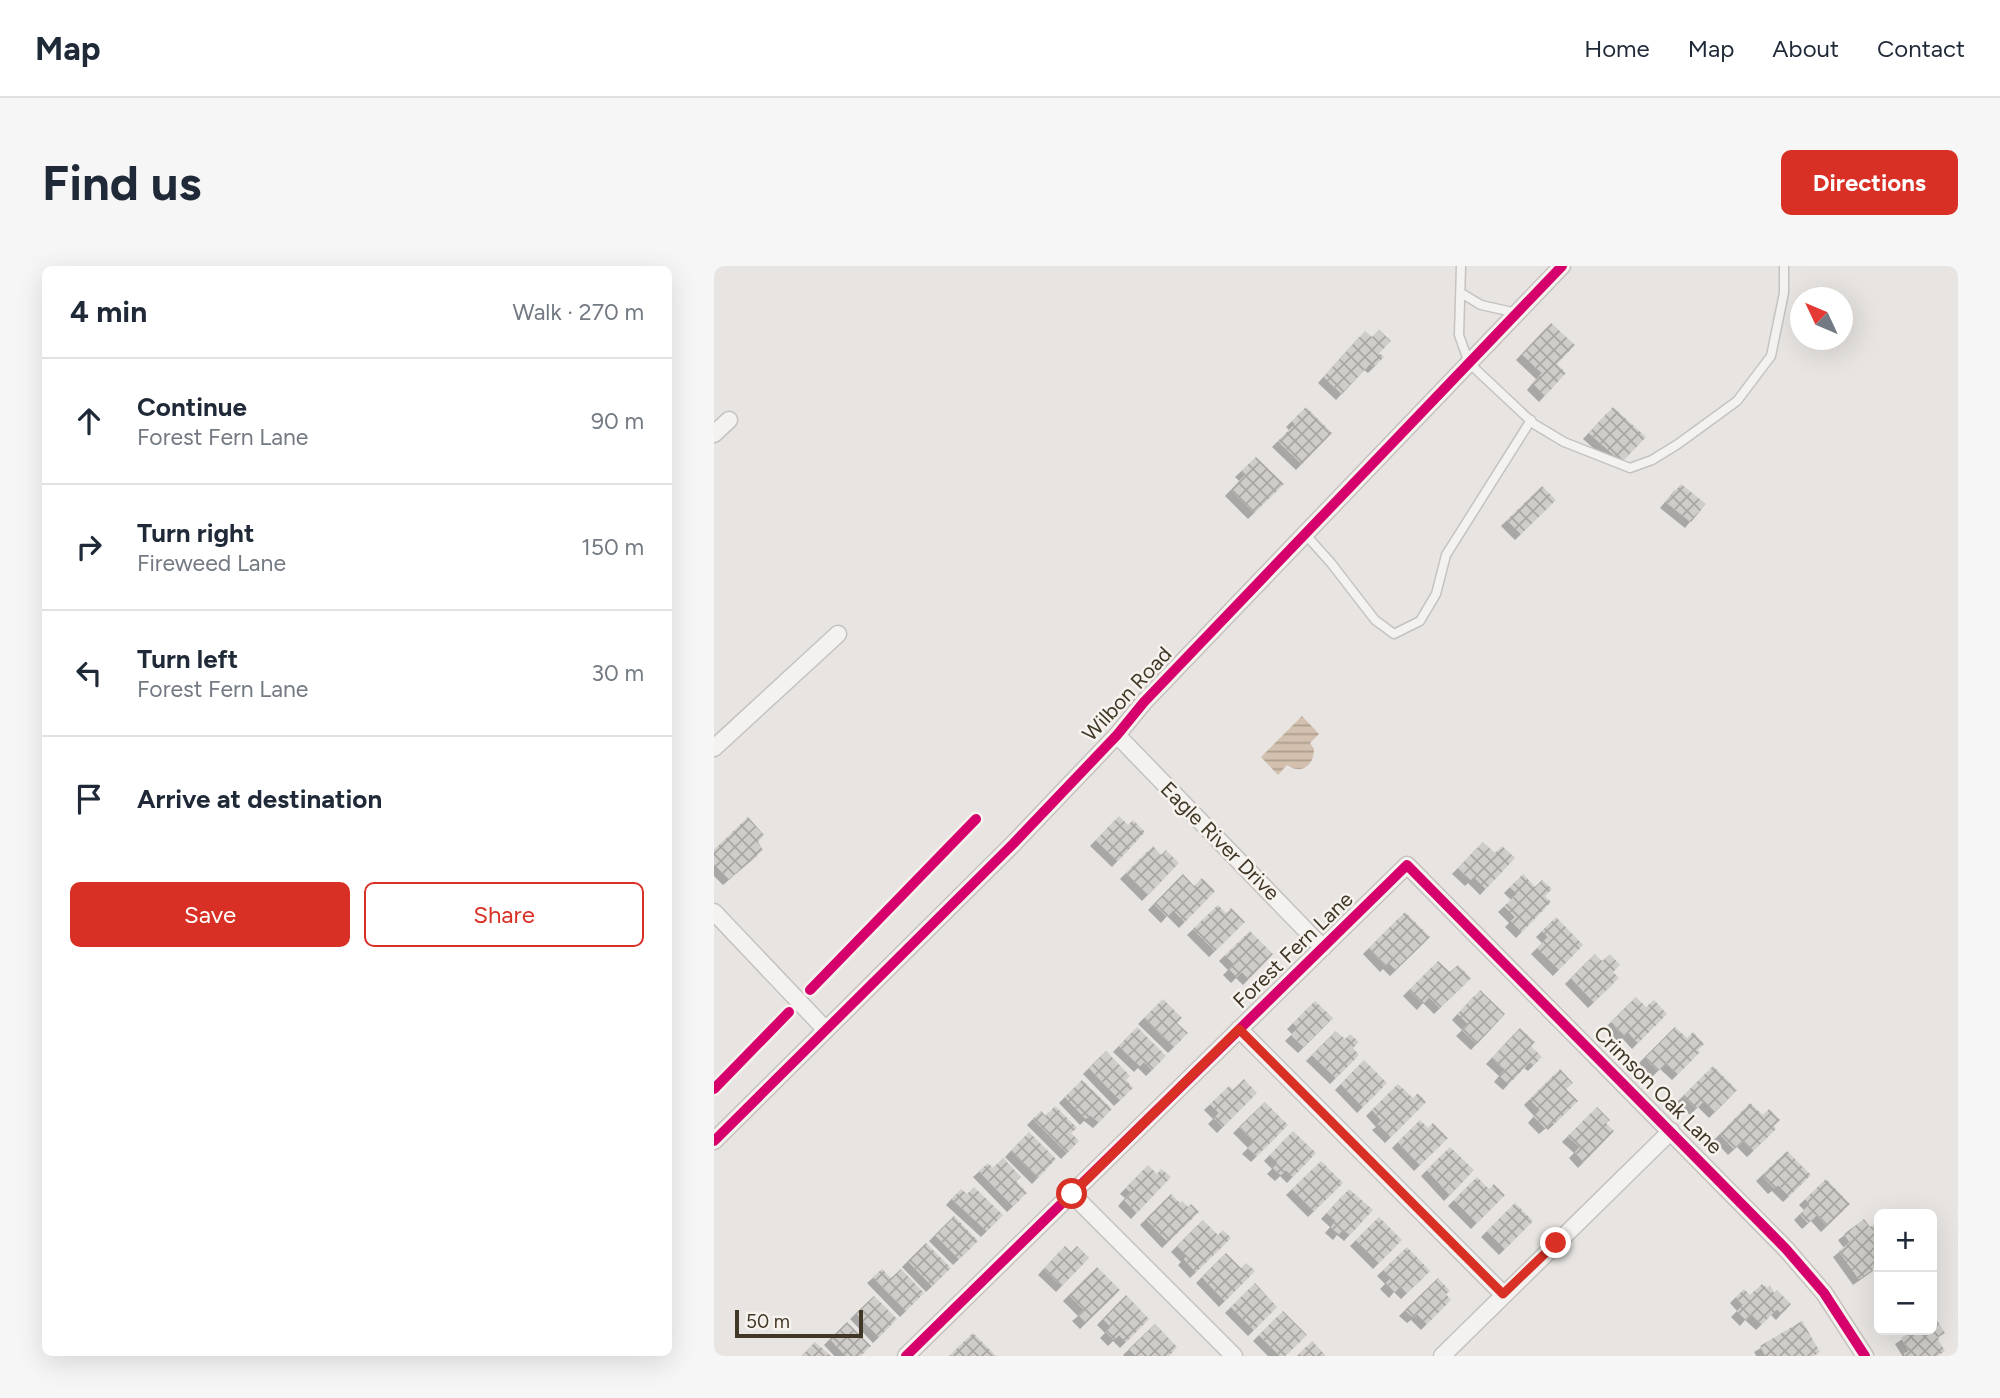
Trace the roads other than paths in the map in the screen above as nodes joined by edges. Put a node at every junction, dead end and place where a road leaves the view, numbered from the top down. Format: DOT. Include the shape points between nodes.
graph roads {
  1 [pos="1461,266"];
  2 [pos="1562,266"];
  3 [pos="1784,266"];
  4 [pos="1461,293"];
  5 [pos="1517,313"];
  6 [pos="1469,363"];
  7 [pos="729,420"];
  8 [pos="1531,420"];
  9 [pos="714,434"];
  10 [pos="1305,534"];
  11 [pos="838,635"];
  12 [pos="1116,735"];
  13 [pos="714,748"];
  14 [pos="1407,865"];
  15 [pos="714,912"];
  16 [pos="1323,948"];
  17 [pos="1239,1029"];
  18 [pos="826,1030"];
  19 [pos="1671,1131"];
  20 [pos="714,1141"];
  21 [pos="1072,1194"];
  22 [pos="1503,1294"];
  23 [pos="906,1356"];
  24 [pos="1234,1356"];
  25 [pos="1442,1356"];
  26 [pos="1864,1356"];
  1 -- 4 [label="lane"];
  2 -- 5 [label="street, Wilbon Road"];
  3 -- 8 [label="lane" via="1784,293 1771,356 1737,401 1652,460 1630,468 1564,442"];
  4 -- 5 [label="lane" via="1481,304"];
  4 -- 6 [label="lane" via="1459,335"];
  5 -- 6 [label="street, Wilbon Road"];
  6 -- 8 [label="lane"];
  6 -- 10 [label="street, Wilbon Road"];
  7 -- 9 [label="street"];
  8 -- 10 [label="lane" via="1446,555 1436,594 1420,621 1394,634 1375,620"];
  10 -- 12 [label="street, Wilbon Road"];
  11 -- 13 [label="street"];
  12 -- 16 [label="street, Eagle River Drive"];
  12 -- 18 [label="street, Wilbon Road"];
  14 -- 16 [label="street, Forest Fern Lane"];
  14 -- 19 [label="street, Crimson Oak Lane"];
  15 -- 18 [label="street"];
  16 -- 17 [label="street, Forest Fern Lane"];
  17 -- 21 [label="street, Forest Fern Lane"];
  17 -- 22 [label="street"];
  18 -- 20 [label="street, Wilbon Road"];
  19 -- 22 [label="street"];
  19 -- 26 [label="street, Crimson Oak Lane" via="1794,1258 1824,1293"];
  21 -- 23 [label="street, Forest Fern Lane"];
  21 -- 24 [label="street"];
  22 -- 25 [label="street"];
}
